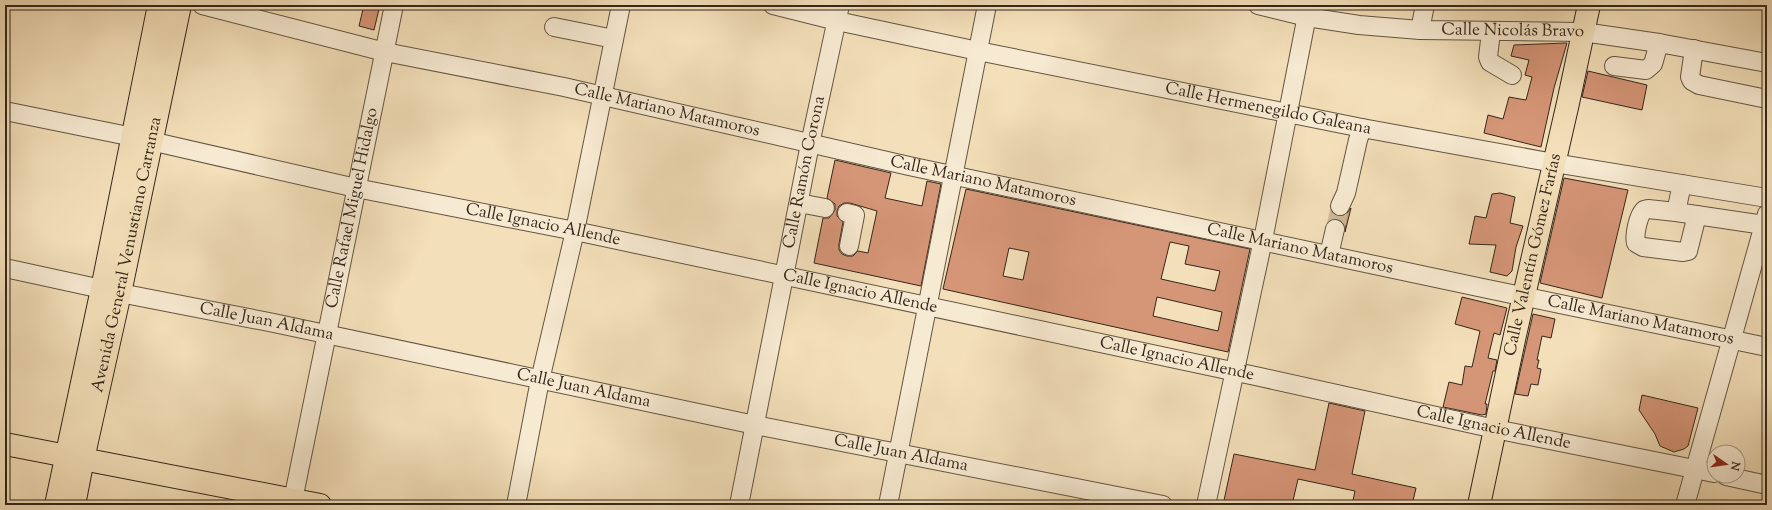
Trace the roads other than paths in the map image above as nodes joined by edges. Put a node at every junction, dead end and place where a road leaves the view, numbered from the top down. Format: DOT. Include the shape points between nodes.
graph roads {
  1 [pos="159,5"];
  2 [pos="180,5"];
  3 [pos="202,5"];
  4 [pos="394,5"];
  5 [pos="621,5"];
  6 [pos="773,5"];
  7 [pos="987,5"];
  8 [pos="1258,5"];
  9 [pos="1425,5"];
  10 [pos="1589,5"];
  11 [pos="1308,11"];
  12 [pos="839,13"];
  13 [pos="554,27"];
  14 [pos="1420,30"];
  15 [pos="1491,32"];
  16 [pos="1583,32"];
  17 [pos="614,39"];
  18 [pos="1659,43"];
  19 [pos="1694,49"];
  20 [pos="978,51"];
  21 [pos="385,52"];
  22 [pos="1767,63"];
  23 [pos="1614,66"];
  24 [pos="1512,75"];
  25 [pos="602,95"];
  26 [pos="1767,100"];
  27 [pos="5,111"];
  28 [pos="1289,113"];
  29 [pos="1362,128"];
  30 [pos="142,139"];
  31 [pos="810,144"];
  32 [pos="1554,163"];
  33 [pos="953,174"];
  34 [pos="1682,184"];
  35 [pos="356,188"];
  36 [pos="1767,198"];
  37 [pos="799,203"];
  38 [pos="1340,206"];
  39 [pos="825,208"];
  40 [pos="1676,212"];
  41 [pos="847,213"];
  42 [pos="1697,215"];
  43 [pos="1765,220"];
  44 [pos="1335,229"];
  45 [pos="575,231"];
  46 [pos="1263,240"];
  47 [pos="849,246"];
  48 [pos="1329,255"];
  49 [pos="5,268"];
  50 [pos="784,276"];
  51 [pos="111,291"];
  52 [pos="1524,297"];
  53 [pos="927,306"];
  54 [pos="327,335"];
  55 [pos="1732,339"];
  56 [pos="1767,347"];
  57 [pos="1235,372"];
  58 [pos="540,380"];
  59 [pos="755,425"];
  60 [pos="1495,429"];
  61 [pos="5,444"];
  62 [pos="899,454"];
  63 [pos="74,458"];
  64 [pos="1695,469"];
  65 [pos="1706,471"];
  66 [pos="1746,480"];
  67 [pos="1767,485"];
  68 [pos="292,502"];
  69 [pos="56,505"];
  70 [pos="74,505"];
  71 [pos="320,505"];
  72 [pos="516,505"];
  73 [pos="739,505"];
  74 [pos="888,505"];
  75 [pos="1163,505"];
  76 [pos="1206,505"];
  77 [pos="1479,505"];
  78 [pos="1685,505"];
  1 -- 30 [label="main road, Avenida General Venustiano Carranza"];
  2 -- 30 [label="main road, Avenida General Venustiano Carranza"];
  3 -- 21 [label="street, Calle Mariano Matamoros"];
  4 -- 21 [label="street, Calle Rafael Miguel Hidalgo"];
  5 -- 17 [label="street"];
  6 -- 12 [label="street, Calle Hermenegildo Galeana"];
  7 -- 20 [label="street"];
  8 -- 11 [label="street, Calle Nicolás Bravo"];
  9 -- 14 [label="street"];
  10 -- 16 [label="main road, Calle Valentín Gómez Farías"];
  11 -- 14 [label="street, Calle Nicolás Bravo" via="1359,25"];
  11 -- 28 [label="street"];
  12 -- 20 [label="street, Calle Hermenegildo Galeana"];
  12 -- 31 [label="street, Calle Ramón Corona"];
  13 -- 17 [label="street"];
  14 -- 15 [label="street, Calle Nicolás Bravo"];
  15 -- 16 [label="street, Calle Nicolás Bravo"];
  15 -- 24 [label="street" via="1488,57 1490,62"];
  16 -- 18 [label="street, Calle Nicolás Bravo"];
  16 -- 32 [label="main road, Calle Valentín Gómez Farías"];
  17 -- 25 [label="street"];
  18 -- 19 [label="street, Calle Nicolás Bravo"];
  18 -- 23 [label="street" via="1653,64 1646,70"];
  19 -- 22 [label="street, Calle Nicolás Bravo"];
  19 -- 26 [label="street" via="1690,77 1692,81 1699,85"];
  20 -- 28 [label="street, Calle Hermenegildo Galeana"];
  20 -- 33 [label="street"];
  21 -- 25 [label="street, Calle Mariano Matamoros"];
  21 -- 35 [label="street, Calle Rafael Miguel Hidalgo"];
  25 -- 31 [label="street, Calle Mariano Matamoros"];
  25 -- 45 [label="street"];
  27 -- 30 [label="street, Calle Ignacio Allende"];
  28 -- 29 [label="street, Calle Hermenegildo Galeana"];
  28 -- 46 [label="street"];
  29 -- 32 [label="street, Calle Hermenegildo Galeana"];
  29 -- 38 [label="street" via="1346,193"];
  30 -- 35 [label="street, Calle Ignacio Allende"];
  30 -- 51 [label="main road, Avenida General Venustiano Carranza"];
  31 -- 33 [label="street, Calle Mariano Matamoros"];
  31 -- 37 [label="street, Calle Ramón Corona"];
  32 -- 34 [label="street, Calle Hermenegildo Galeana"];
  32 -- 52 [label="main road, Calle Valentín Gómez Farías"];
  33 -- 46 [label="street, Calle Mariano Matamoros"];
  33 -- 53 [label="street"];
  34 -- 36 [label="street, Calle Hermenegildo Galeana"];
  34 -- 40 [label="street"];
  35 -- 45 [label="street, Calle Ignacio Allende"];
  35 -- 54 [label="street, Calle Rafael Miguel Hidalgo"];
  37 -- 39 [label="street"];
  37 -- 50 [label="street, Calle Ramón Corona"];
  40 -- 42 [label="street"];
  40 -- 42 [label="street" via="1644,210 1640,218 1636,243 1643,247 1688,251"];
  41 -- 47 [label="street" via="854,215"];
  42 -- 43 [label="street"];
  43 -- 55 [label="street"];
  44 -- 48 [label="street"];
  45 -- 50 [label="street, Calle Ignacio Allende"];
  45 -- 58 [label="street"];
  46 -- 48 [label="street, Calle Mariano Matamoros"];
  46 -- 57 [label="street"];
  48 -- 52 [label="street, Calle Mariano Matamoros"];
  49 -- 51 [label="street, Calle Juan Aldama"];
  50 -- 53 [label="street, Calle Ignacio Allende"];
  50 -- 59 [label="street, Calle Ramón Corona"];
  51 -- 54 [label="street, Calle Juan Aldama"];
  51 -- 63 [label="main road, Avenida General Venustiano Carranza"];
  52 -- 55 [label="street, Calle Mariano Matamoros"];
  52 -- 60 [label="main road, Calle Valentín Gómez Farías"];
  53 -- 57 [label="street, Calle Ignacio Allende"];
  53 -- 62 [label="street"];
  54 -- 58 [label="street, Calle Juan Aldama"];
  54 -- 68 [label="street, Calle Rafael Miguel Hidalgo"];
  55 -- 56 [label="street, Calle Mariano Matamoros"];
  55 -- 64 [label="street"];
  57 -- 60 [label="street, Calle Ignacio Allende"];
  57 -- 76 [label="street"];
  58 -- 59 [label="street, Calle Juan Aldama"];
  58 -- 72 [label="street"];
  59 -- 62 [label="street, Calle Juan Aldama"];
  59 -- 73 [label="street, Calle Ramón Corona"];
  60 -- 64 [label="street, Calle Ignacio Allende"];
  60 -- 77 [label="main road, Calle Valentín Gómez Farías"];
  61 -- 63 [label="main road"];
  62 -- 74 [label="street"];
  62 -- 75 [label="street, Calle Juan Aldama"];
  63 -- 68 [label="main road"];
  63 -- 69 [label="main road, Avenida General Venustiano Carranza"];
  63 -- 70 [label="main road, Avenida General Venustiano Carranza"];
  64 -- 65 [label="street, Calle Ignacio Allende"];
  64 -- 78 [label="street"];
  66 -- 67 [label="street"];
  68 -- 71 [label="main road"];
}
